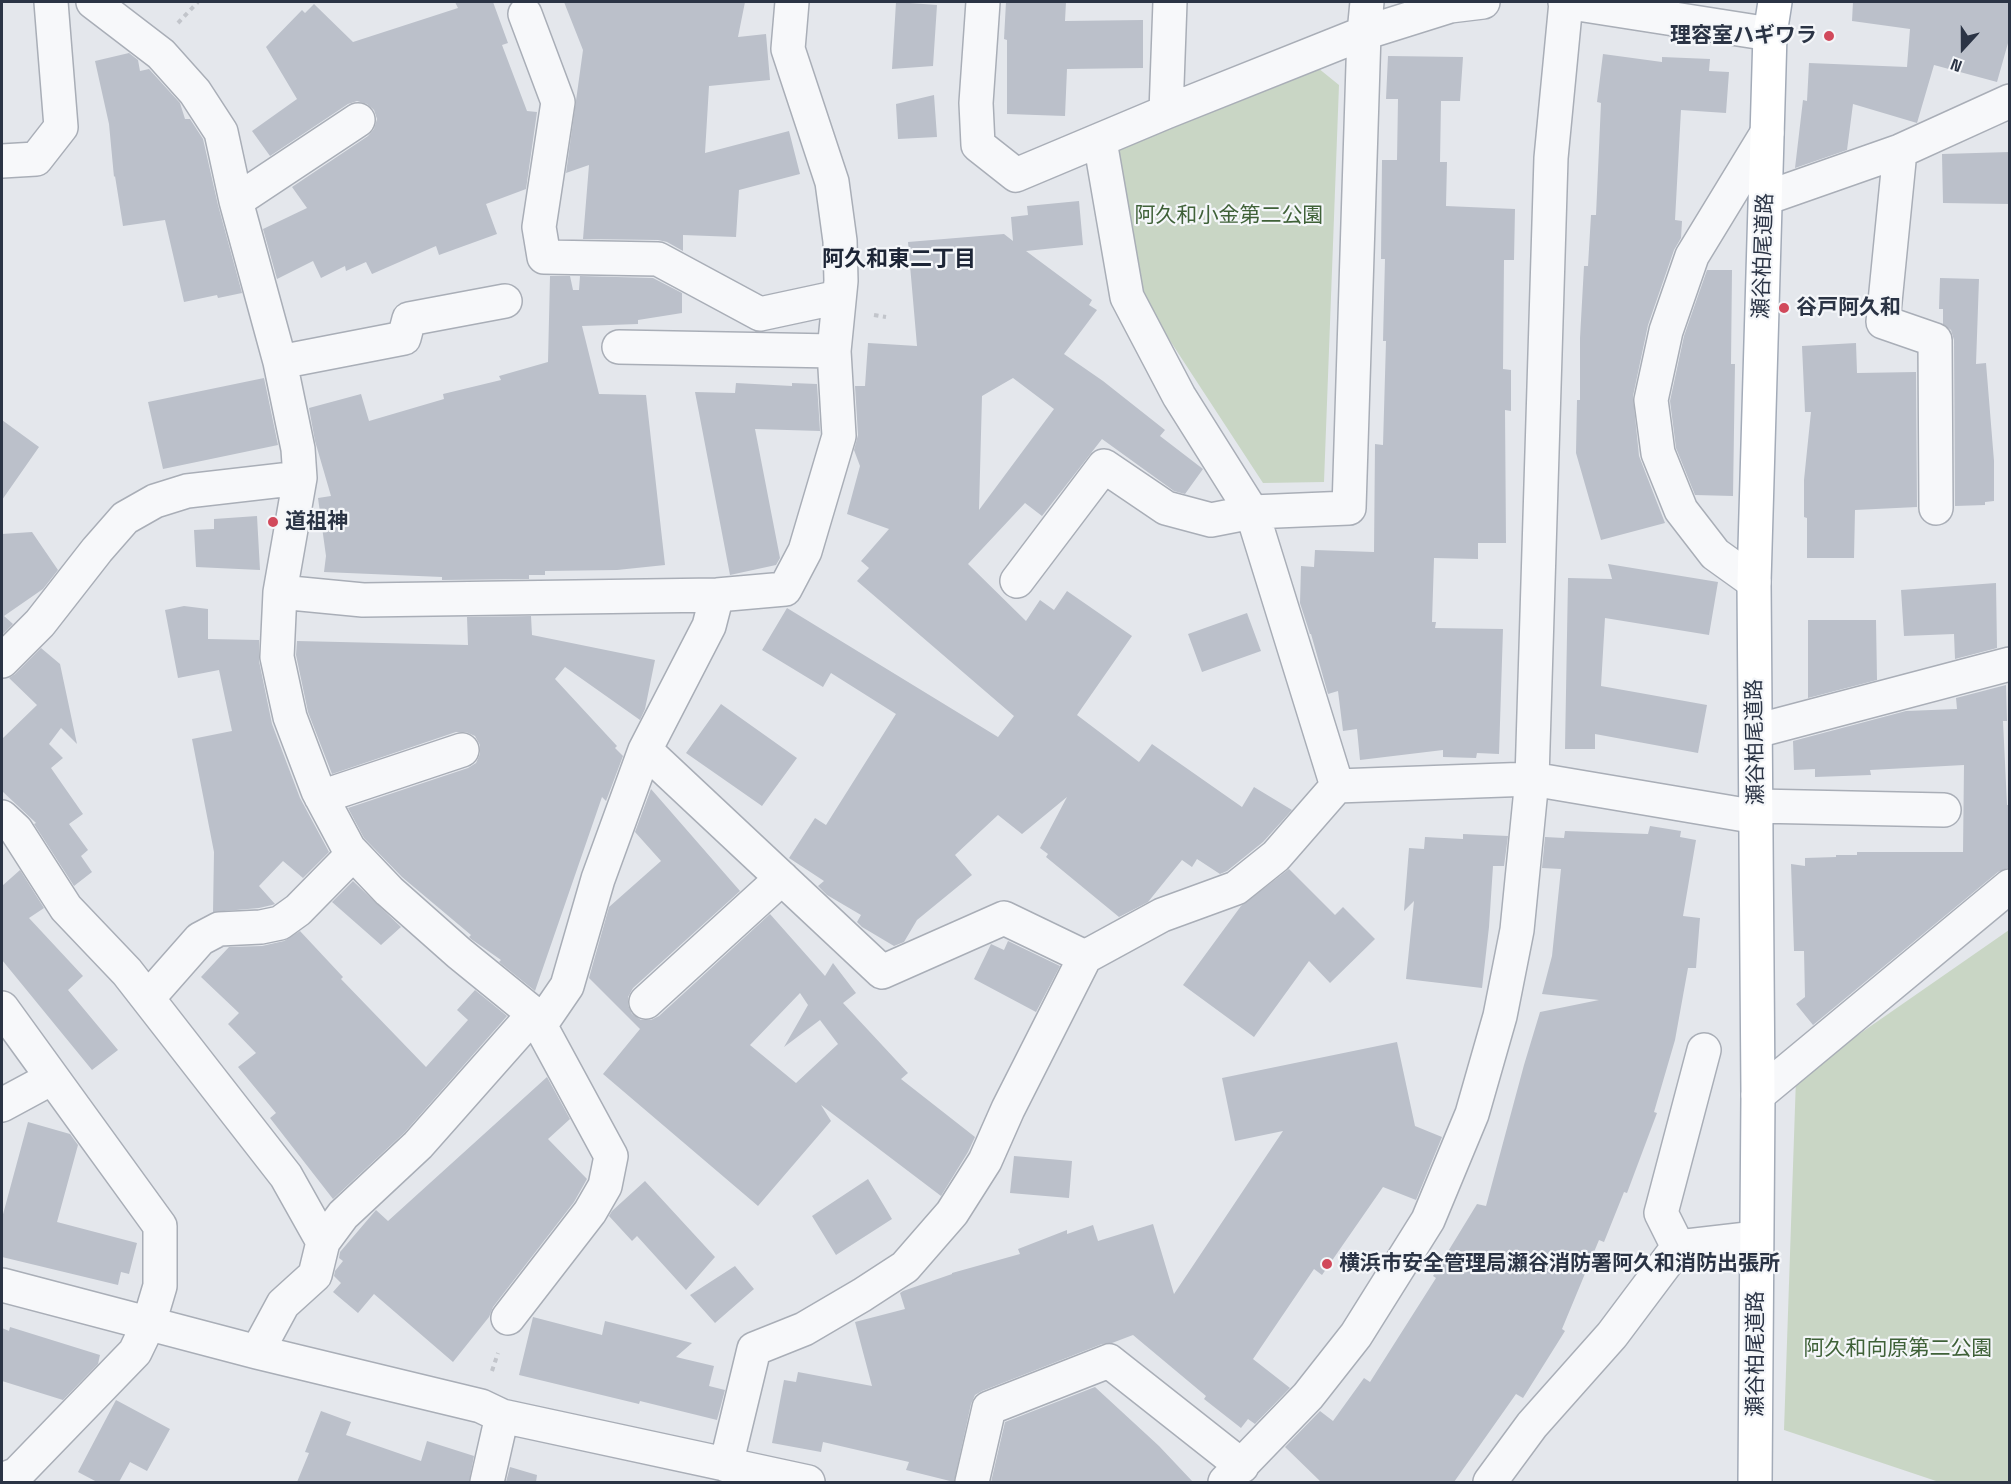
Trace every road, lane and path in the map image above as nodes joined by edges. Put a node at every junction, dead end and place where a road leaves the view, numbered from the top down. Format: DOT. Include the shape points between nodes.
graph roads {
  1 [pos="51,2"];
  2 [pos="93,2"];
  3 [pos="792,2"];
  4 [pos="983,2"];
  5 [pos="1170,2"];
  6 [pos="1483,2"];
  7 [pos="1565,2"];
  8 [pos="1775,2"];
  9 [pos="525,14"];
  10 [pos="1366,17"];
  11 [pos="1770,34"];
  12 [pos="2010,101"];
  13 [pos="1166,112"];
  14 [pos="358,120"];
  15 [pos="1767,133"];
  16 [pos="1100,141"];
  17 [pos="1900,151"];
  18 [pos="2,161"];
  19 [pos="1766,198"];
  20 [pos="236,201"];
  21 [pos="839,297"];
  22 [pos="505,301"];
  23 [pos="619,347"];
  24 [pos="834,351"];
  25 [pos="280,362"];
  26 [pos="300,478"];
  27 [pos="1936,507"];
  28 [pos="1252,512"];
  29 [pos="1017,580"];
  30 [pos="1754,582"];
  31 [pos="280,592"];
  32 [pos="717,594"];
  33 [pos="2,661"];
  34 [pos="2010,664"];
  35 [pos="1756,731"];
  36 [pos="462,750"];
  37 [pos="645,750"];
  38 [pos="1532,779"];
  39 [pos="1336,786"];
  40 [pos="321,797"];
  41 [pos="1944,810"];
  42 [pos="1757,811"];
  43 [pos="2,817"];
  44 [pos="352,854"];
  45 [pos="782,878"];
  46 [pos="2010,886"];
  47 [pos="1085,957"];
  48 [pos="148,998"];
  49 [pos="646,1002"];
  50 [pos="2,1008"];
  51 [pos="538,1019"];
  52 [pos="1704,1050"];
  53 [pos="52,1078"];
  54 [pos="1758,1095"];
  55 [pos="2,1105"];
  56 [pos="1756,1238"];
  57 [pos="324,1242"];
  58 [pos="1678,1247"];
  59 [pos="2,1285"];
  60 [pos="508,1318"];
  61 [pos="149,1323"];
  62 [pos="257,1352"];
  63 [pos="491,1411"];
  64 [pos="741,1473"];
  65 [pos="1234,1474"];
  66 [pos="12,1479"];
  67 [pos="487,1482"];
  68 [pos="808,1482"];
  69 [pos="972,1482"];
  70 [pos="1490,1482"];
  71 [pos="1755,1482"];
  1 -- 18 [label="street" via="61,127 36,159"];
  2 -- 20 [label="street" via="161,54 195,92 220,132"];
  3 -- 21 [label="street" via="788,49 832,182 840,241"];
  4 -- 16 [label="street" via="976,103 978,145 1017,175"];
  5 -- 13 [label="street"];
  6 -- 10 [label="street"];
  7 -- 11 [label="street"];
  7 -- 38 [label="street" via="1551,158"];
  8 -- 11 [label="main road, 瀬谷柏尾道路"];
  9 -- 21 [label="street" via="558,102 539,227 544,257 658,259 760,314"];
  10 -- 13 [label="street"];
  10 -- 28 [label="street" via="1349,508"];
  11 -- 15 [label="main road, 瀬谷柏尾道路"];
  12 -- 17 [label="street"];
  13 -- 16 [label="street"];
  14 -- 20 [label="street"];
  15 -- 19 [label="main road, 瀬谷柏尾道路"];
  15 -- 30 [label="street" via="1692,256 1666,331 1651,400 1658,453 1681,510 1715,554"];
  16 -- 28 [label="street" via="1127,297 1179,396"];
  17 -- 19 [label="street"];
  17 -- 27 [label="street" via="1883,322 1935,340"];
  19 -- 30 [label="main road, 瀬谷柏尾道路"];
  20 -- 25 [label="street"];
  21 -- 24 [label="street"];
  22 -- 25 [label="street" via="409,319 404,338"];
  23 -- 24 [label="street"];
  24 -- 32 [label="street" via="840,436 805,551 784,588"];
  25 -- 26 [label="street"];
  26 -- 31 [label="street"];
  26 -- 33 [label="street" via="187,491 155,501 126,518 40,623"];
  28 -- 29 [label="street" via="1211,520 1166,508 1104,466"];
  28 -- 39 [label="street"];
  30 -- 35 [label="main road, 瀬谷柏尾道路"];
  31 -- 32 [label="street" via="363,600"];
  31 -- 40 [label="street" via="277,657 290,717"];
  32 -- 37 [label="street" via="709,626"];
  34 -- 35 [label="street"];
  35 -- 42 [label="main road, 瀬谷柏尾道路"];
  36 -- 40 [label="street"];
  37 -- 45 [label="street"];
  37 -- 51 [label="street" via="598,879 567,986"];
  38 -- 39 [label="street"];
  38 -- 42 [label="street"];
  38 -- 65 [label="street" via="1517,930 1500,1016 1472,1114 1428,1220 1356,1335 1308,1395"];
  39 -- 47 [label="street" via="1276,856 1236,888 1162,915"];
  40 -- 44 [label="street"];
  41 -- 42 [label="street"];
  42 -- 54 [label="main road, 瀬谷柏尾道路"];
  43 -- 48 [label="street" via="16,830 66,908"];
  44 -- 48 [label="street" via="298,910 279,923 219,929 200,939"];
  44 -- 51 [label="street" via="389,891"];
  45 -- 47 [label="street" via="882,972 1004,918"];
  45 -- 49 [label="street"];
  46 -- 54 [label="street"];
  47 -- 64 [label="street" via="985,1161 952,1213 904,1267 804,1329 754,1349"];
  48 -- 57 [label="street" via="286,1176"];
  50 -- 53 [label="street"];
  51 -- 57 [label="street" via="418,1145 343,1215"];
  51 -- 60 [label="street" via="611,1156 606,1186 590,1212"];
  52 -- 58 [label="street" via="1661,1213"];
  53 -- 55 [label="street"];
  53 -- 61 [label="street" via="160,1226 160,1286"];
  54 -- 56 [label="main road, 瀬谷柏尾道路"];
  56 -- 58 [label="street"];
  56 -- 71 [label="main road, 瀬谷柏尾道路"];
  57 -- 62 [label="street" via="315,1275 283,1304"];
  58 -- 70 [label="street" via="1612,1335 1532,1425"];
  59 -- 61 [label="street"];
  60 -- 63 [label="path"];
  61 -- 62 [label="street"];
  61 -- 66 [label="street" via="135,1352"];
  62 -- 63 [label="street"];
  63 -- 64 [label="street"];
  63 -- 67 [label="street"];
  64 -- 68 [label="street"];
  65 -- 69 [label="street" via="1109,1361 989,1408"];
}
